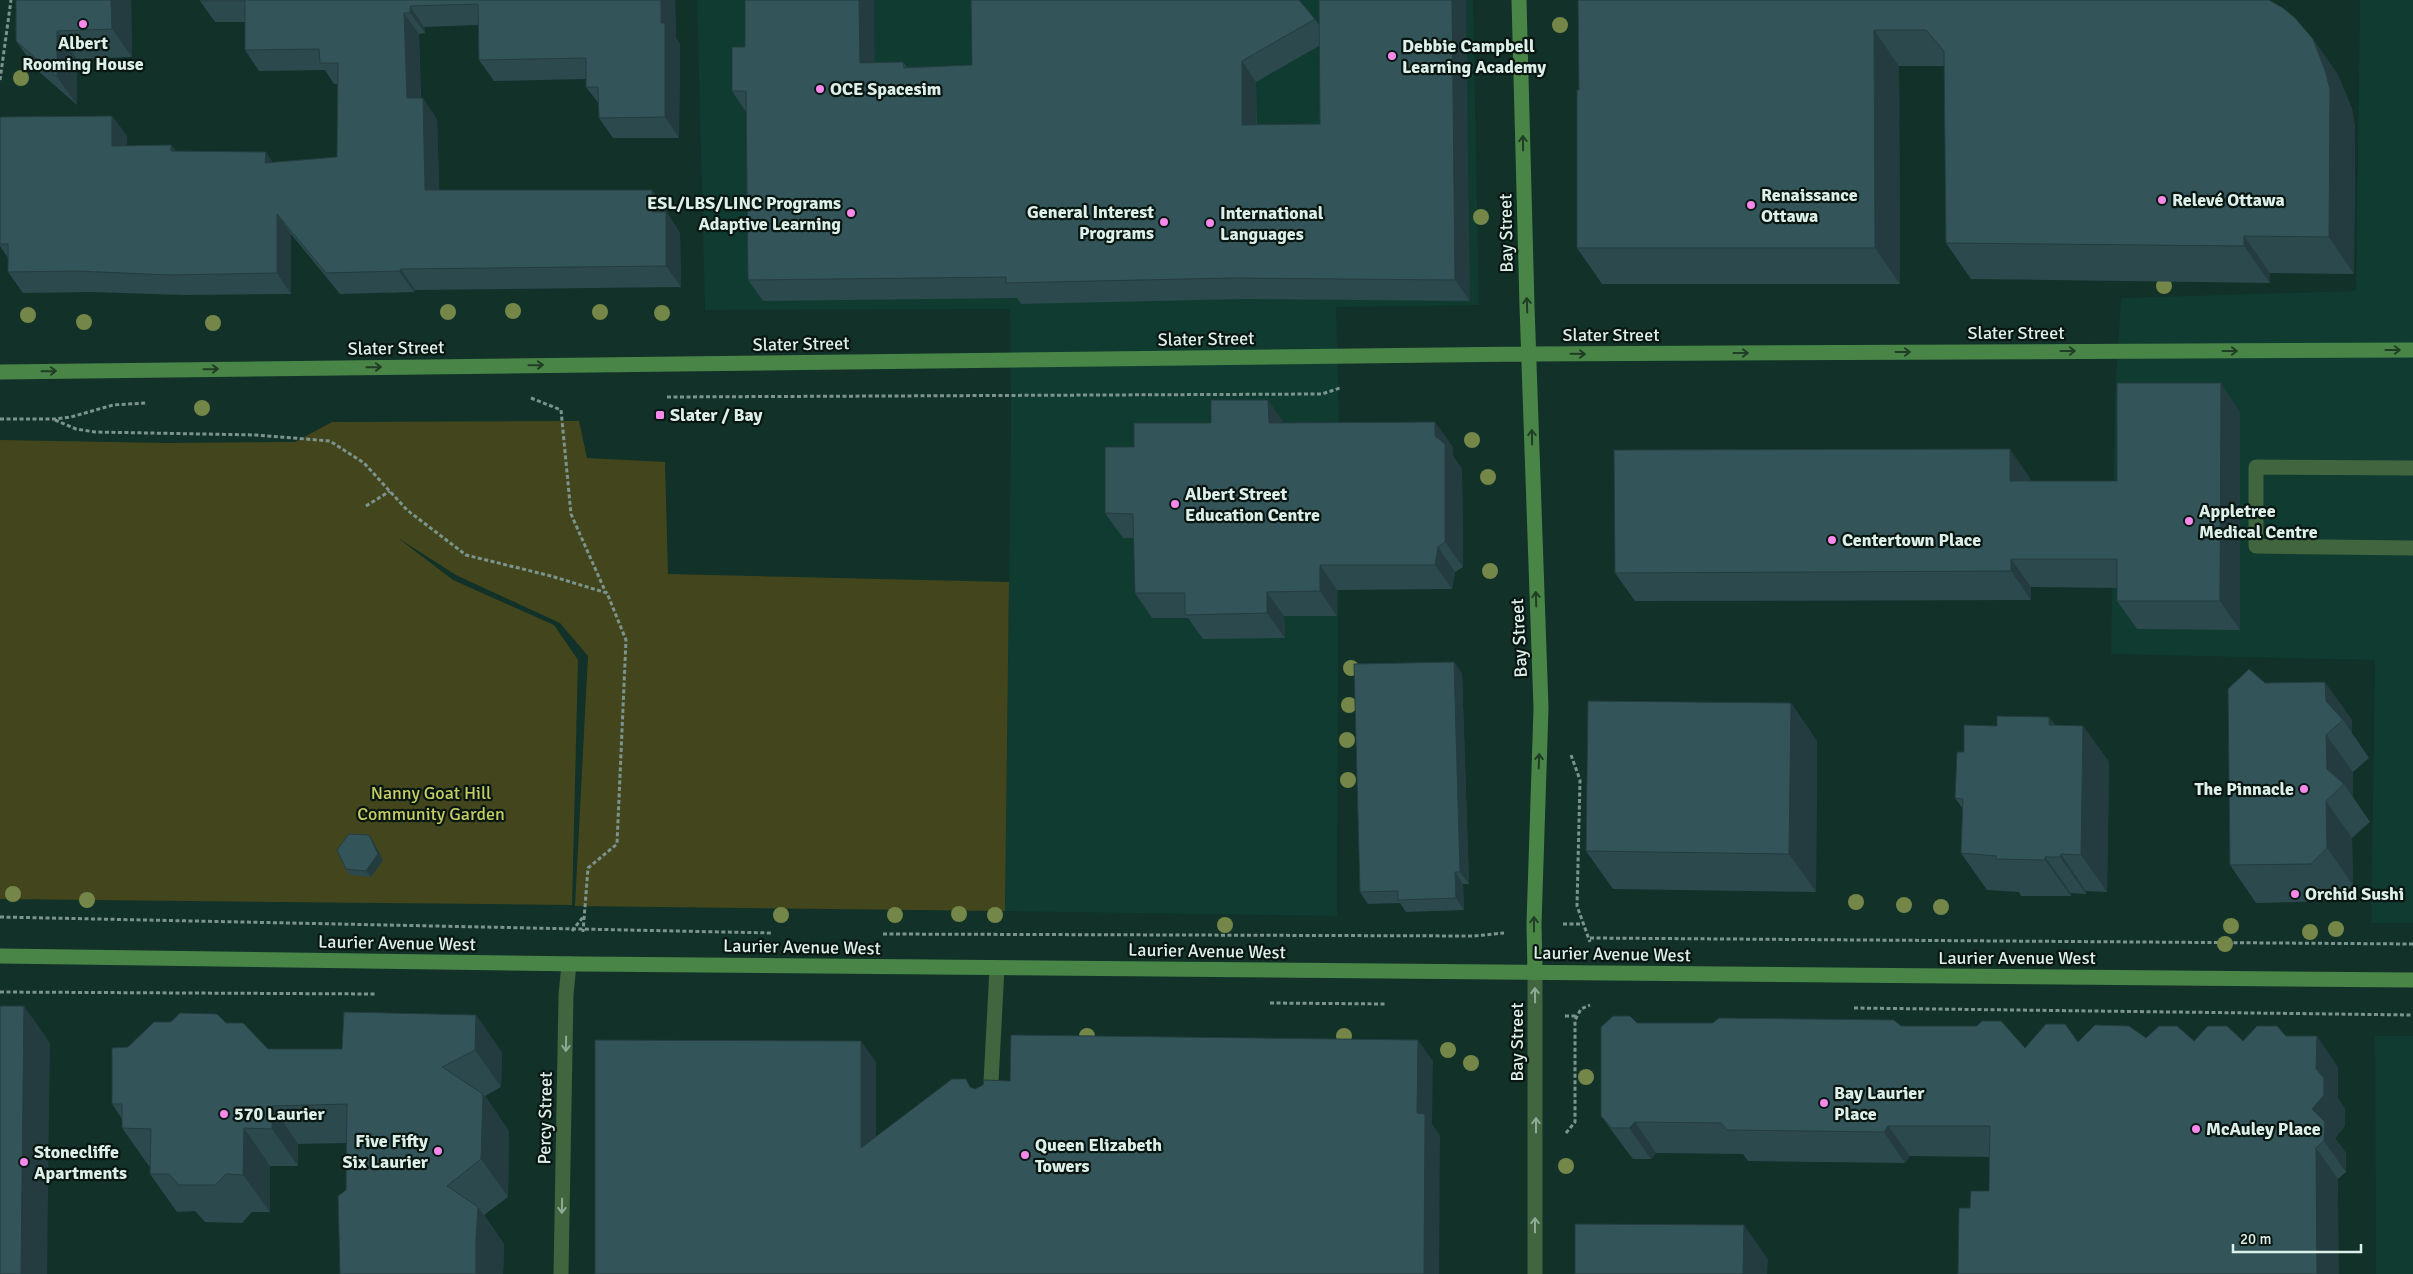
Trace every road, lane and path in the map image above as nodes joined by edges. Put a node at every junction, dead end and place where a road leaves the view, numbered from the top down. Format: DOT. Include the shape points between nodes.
graph roads {
  1 [pos="11,0"];
  2 [pos="1519,0"];
  3 [pos="0,80"];
  4 [pos="2413,350"];
  5 [pos="1529,354"];
  6 [pos="0,372"];
  7 [pos="1344,387"];
  8 [pos="545,396"];
  9 [pos="662,397"];
  10 [pos="151,403"];
  11 [pos="55,419"];
  12 [pos="0,420"];
  13 [pos="2413,468"];
  14 [pos="390,491"];
  15 [pos="366,506"];
  16 [pos="2413,548"];
  17 [pos="607,593"];
  18 [pos="0,917"];
  19 [pos="583,930"];
  20 [pos="1507,932"];
  21 [pos="774,933"];
  22 [pos="874,934"];
  23 [pos="1590,938"];
  24 [pos="2413,944"];
  25 [pos="0,956"];
  26 [pos="569,964"];
  27 [pos="997,968"];
  28 [pos="1535,973"];
  29 [pos="2413,980"];
  30 [pos="0,992"];
  31 [pos="384,994"];
  32 [pos="1594,1004"];
  33 [pos="1847,1008"];
  34 [pos="2413,1015"];
  35 [pos="1574,1030"];
  36 [pos="990,1101"];
  37 [pos="561,1274"];
  38 [pos="1535,1274"];
  1 -- 3 [label="path"];
  5 -- 2 [label="main road, Bay Street, one-way"];
  5 -- 4 [label="main road, Slater Street, one-way"];
  6 -- 5 [label="main road, Slater Street, one-way"];
  28 -- 5 [label="main road, Bay Street, one-way" via="1541,708"];
  7 -- 9 [label="path" via="1322,394"];
  8 -- 17 [label="path" via="525,396 561,410 571,514"];
  10 -- 11 [label="path" via="113,405 71,418"];
  11 -- 12 [label="path"];
  11 -- 14 [label="path" via="76,429 95,432 256,435 330,441 364,462"];
  13 -- 16 [label="street" via="2256,467 2256,546"];
  14 -- 15 [label="path"];
  14 -- 17 [label="path" via="407,510 466,555"];
  17 -- 19 [label="path" via="626,640 617,844 588,868"];
  18 -- 19 [label="path"];
  19 -- 21 [label="path"];
  20 -- 22 [label="path" via="1474,936"];
  23 -- 24 [label="path"];
  25 -- 26 [label="main road, Laurier Avenue West"];
  26 -- 27 [label="main road, Laurier Avenue West"];
  26 -- 37 [label="street, Percy Street, one-way"];
  27 -- 28 [label="main road, Laurier Avenue West"];
  27 -- 36 [label="street"];
  28 -- 29 [label="main road, Laurier Avenue West"];
  38 -- 28 [label="street, Bay Street, one-way"];
  30 -- 31 [label="path"];
  32 -- 35 [label="path" via="1578,1013"];
  33 -- 34 [label="path"];
}
